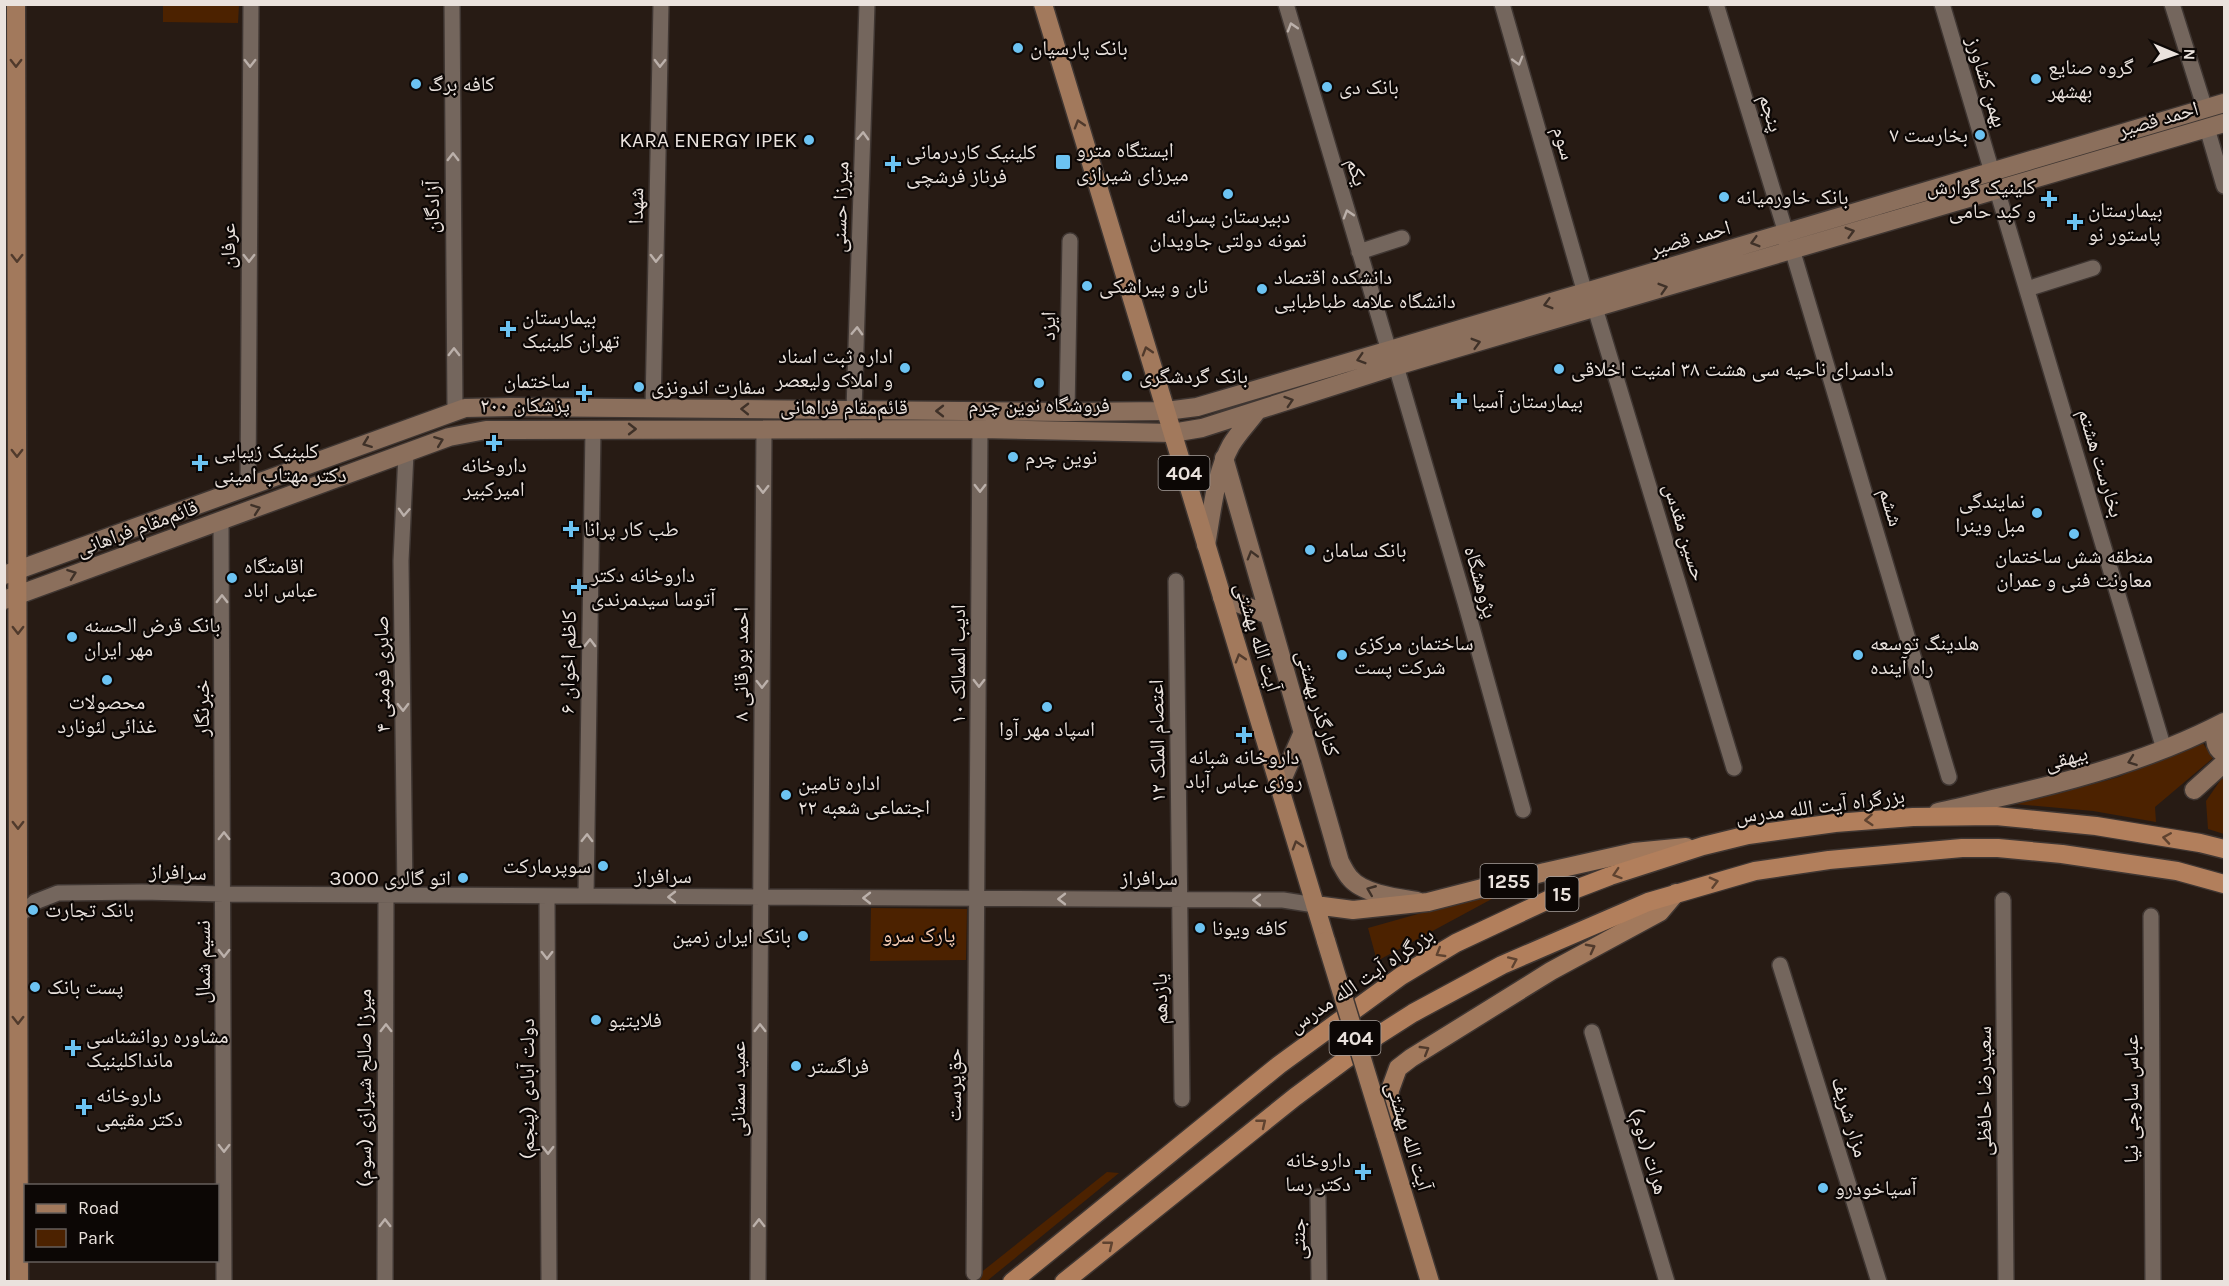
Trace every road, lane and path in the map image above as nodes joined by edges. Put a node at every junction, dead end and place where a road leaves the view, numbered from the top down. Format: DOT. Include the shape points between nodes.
graph roads {
  1 [pos="16,4"];
  2 [pos="251,4"];
  3 [pos="452,4"];
  4 [pos="661,4"];
  5 [pos="867,4"];
  6 [pos="1043,4"];
  7 [pos="1286,4"];
  8 [pos="1502,4"];
  9 [pos="1716,4"];
  10 [pos="1942,4"];
  11 [pos="2172,4"];
  12 [pos="2224,103"];
  13 [pos="2205,109"];
  14 [pos="2216,125"];
  15 [pos="1992,172"];
  16 [pos="2224,186"];
  17 [pos="1997,190"];
  18 [pos="1402,238"];
  19 [pos="1070,241"];
  20 [pos="1789,241"];
  21 [pos="1359,252"];
  22 [pos="2093,268"];
  23 [pos="2027,289"];
  24 [pos="1590,300"];
  25 [pos="1392,358"];
  26 [pos="653,408"];
  27 [pos="455,410"];
  28 [pos="854,410"];
  29 [pos="1166,411"];
  30 [pos="1257,411"];
  31 [pos="1067,412"];
  32 [pos="593,429"];
  33 [pos="980,429"];
  34 [pos="764,430"];
  35 [pos="1172,433"];
  36 [pos="406,453"];
  37 [pos="1224,458"];
  38 [pos="248,487"];
  39 [pos="221,522"];
  40 [pos="1206,545"];
  41 [pos="11,573"];
  42 [pos="1176,581"];
  43 [pos="11,597"];
  44 [pos="1222,597"];
  45 [pos="1269,615"];
  46 [pos="2222,723"];
  47 [pos="1303,732"];
  48 [pos="2164,749"];
  49 [pos="2224,754"];
  50 [pos="2224,763"];
  51 [pos="1734,768"];
  52 [pos="1949,777"];
  53 [pos="1279,787"];
  54 [pos="2194,790"];
  55 [pos="1523,810"];
  56 [pos="1913,817"];
  57 [pos="1703,846"];
  58 [pos="2224,849"];
  59 [pos="2224,884"];
  60 [pos="1676,893"];
  61 [pos="224,894"];
  62 [pos="386,895"];
  63 [pos="405,895"];
  64 [pos="547,896"];
  65 [pos="586,896"];
  66 [pos="761,897"];
  67 [pos="977,898"];
  68 [pos="1180,900"];
  69 [pos="2003,900"];
  70 [pos="1428,902"];
  71 [pos="1315,905"];
  72 [pos="18,916"];
  73 [pos="2151,916"];
  74 [pos="1780,965"];
  75 [pos="1592,1032"];
  76 [pos="1182,1099"];
  77 [pos="1384,1134"];
  78 [pos="1318,1197"];
  79 [pos="974,1273"];
  80 [pos="19,1281"];
  81 [pos="224,1281"];
  82 [pos="385,1281"];
  83 [pos="549,1281"];
  84 [pos="758,1281"];
  85 [pos="1012,1281"];
  86 [pos="1064,1281"];
  87 [pos="1319,1281"];
  88 [pos="1430,1281"];
  89 [pos="1666,1281"];
  90 [pos="1879,1281"];
  91 [pos="2006,1281"];
  92 [pos="2153,1281"];
  1 -- 41 [label="main road, one-way"];
  2 -- 38 [label="street, عرفان, one-way"];
  27 -- 3 [label="street, آزادگان, one-way"];
  4 -- 26 [label="street, شهدا, one-way"];
  28 -- 5 [label="street, میرزا حسنی, one-way"];
  29 -- 6 [label="main road, آیت الله بهشتی / 404, one-way"];
  21 -- 7 [label="street, یکم, one-way"];
  8 -- 24 [label="street, سوم, one-way"];
  9 -- 20 [label="street, پنجم"];
  10 -- 15 [label="street, بهمن کشاورز"];
  11 -- 13 [label="street"];
  12 -- 13 [label="main road, احمد قصیر"];
  13 -- 15 [label="main road, احمد قصیر"];
  14 -- 16 [label="street"];
  14 -- 17 [label="main road, احمد قصیر"];
  15 -- 17 [label="main road"];
  15 -- 20 [label="main road, احمد قصیر"];
  20 -- 17 [label="main road, احمد قصیر, one-way"];
  17 -- 23 [label="street, بخارست هشتم"];
  18 -- 21 [label="street"];
  19 -- 31 [label="street, ایزد"];
  20 -- 24 [label="main road, احمد قصیر"];
  20 -- 52 [label="street, ششم"];
  21 -- 25 [label="street, یکم"];
  22 -- 23 [label="street"];
  23 -- 48 [label="street, بخارست هشتم"];
  24 -- 25 [label="main road, احمد قصیر"];
  24 -- 51 [label="street, حسین مقدس"];
  25 -- 29 [label="main road, احمد قصیر, one-way" via="1197,407"];
  30 -- 25 [label="main road, احمد قصیر, one-way"];
  25 -- 55 [label="street, پژوهشگاه"];
  26 -- 27 [label="main road, قائم‌مقام فراهانی" via="480,406"];
  28 -- 26 [label="main road, قائم‌مقام فراهانی, one-way"];
  27 -- 38 [label="main road, قائم‌مقام فراهانی, one-way"];
  31 -- 28 [label="main road, قائم‌مقام فراهانی, one-way"];
  29 -- 31 [label="main road, قائم‌مقام فراهانی"];
  29 -- 35 [label="main road, آیت الله بهشتی / 404"];
  30 -- 35 [label="main road, احمد قصیر"];
  30 -- 37 [label="main road"];
  32 -- 34 [label="main road, قائم‌مقام فراهانی, one-way"];
  36 -- 32 [label="main road, قائم‌مقام فراهانی, one-way" via="461,433"];
  65 -- 32 [label="street, کاظم اخوان ۶, one-way"];
  33 -- 34 [label="main road, قائم‌مقام فراهانی"];
  33 -- 35 [label="main road, قائم‌مقام فراهانی"];
  33 -- 67 [label="street, ادیب الممالک ۱۰, one-way"];
  34 -- 66 [label="street, احمد بورقانی ۸, one-way"];
  35 -- 40 [label="main road, آیت الله بهشتی / 404"];
  39 -- 36 [label="main road, قائم‌مقام فراهانی, one-way"];
  36 -- 63 [label="street, صابری فومنی ۴, one-way" via="401,561"];
  37 -- 40 [label="main road"];
  45 -- 37 [label="main road, کنارگذر بهشتی, one-way"];
  38 -- 41 [label="main road, قائم‌مقام فراهانی"];
  43 -- 39 [label="main road, قائم‌مقام فراهانی, one-way"];
  61 -- 39 [label="street, خبرنگار, one-way"];
  40 -- 44 [label="main road, آیت الله بهشتی / 404"];
  41 -- 43 [label="main road"];
  42 -- 68 [label="street, اعتصام الملک ۱۲"];
  43 -- 72 [label="main road, one-way"];
  44 -- 45 [label="main road"];
  53 -- 44 [label="main road, آیت الله بهشتی / 404, one-way"];
  45 -- 47 [label="main road, کنارگذر بهشتی"];
  46 -- 48 [label="main road, بیهقی"];
  46 -- 49 [label="main road" via="2215,741"];
  47 -- 53 [label="main road"];
  70 -- 47 [label="main road, کنارگذر بهشتی, one-way" via="1383,895 1349,877 1337,854"];
  48 -- 56 [label="main road, بیهقی, one-way" via="2051,786"];
  50 -- 54 [label="main road"];
  71 -- 53 [label="main road, آیت الله بهشتی / 404, one-way"];
  56 -- 57 [label="highway, بزرگراه آیت الله مدرس / 15, one-way" via="1825,824"];
  58 -- 56 [label="highway, بزرگراه آیت الله مدرس / 15, one-way" via="2096,826 2007,817"];
  57 -- 70 [label="main road, 1255" via="1634,852"];
  57 -- 85 [label="highway, بزرگراه آیت الله مدرس / 15, one-way" via="1550,899 1456,943 1401,976 1279,1065"];
  60 -- 59 [label="highway, 15, one-way" via="1755,871 1930,850 1980,848 2130,863"];
  77 -- 60 [label="main road, one-way" via="1390,1090 1398,1068 1551,971 1660,912"];
  86 -- 60 [label="highway, 15, one-way" via="1295,1097 1404,1018 1502,966"];
  61 -- 62 [label="street, سرافراز / 1255"];
  61 -- 72 [label="street, سرافراز / 1255" via="58,893 35,902"];
  61 -- 81 [label="street, نسیم شمال, one-way"];
  62 -- 63 [label="street, سرافراز / 1255"];
  82 -- 62 [label="street, میرزا صالح شیرازی (سوم), one-way"];
  63 -- 64 [label="street, سرافراز / 1255"];
  64 -- 65 [label="street, سرافراز / 1255"];
  64 -- 83 [label="street, دولت آبادی (پنجم), one-way"];
  66 -- 65 [label="street, سرافراز / 1255, one-way"];
  67 -- 66 [label="street, سرافراز / 1255, one-way"];
  84 -- 66 [label="street, عمید سمنانی, one-way"];
  68 -- 67 [label="street, سرافراز / 1255, one-way"];
  67 -- 79 [label="street, حق‌پرست"];
  71 -- 68 [label="street, سرافراز / 1255, one-way" via="1293,900"];
  68 -- 76 [label="street, یازدهم"];
  69 -- 91 [label="street, سعیدرضا حافظی"];
  70 -- 71 [label="main road, 1255" via="1353,910"];
  71 -- 77 [label="main road, آیت الله بهشتی / 404, bridge"];
  72 -- 80 [label="main road, one-way"];
  73 -- 92 [label="street, عباس ساوجی نیا"];
  74 -- 90 [label="street, مزار شریف"];
  75 -- 89 [label="street, هرات (دوم)"];
  77 -- 88 [label="main road, آیت الله بهشتی / 404"];
  78 -- 87 [label="street, جنتی"];
}
